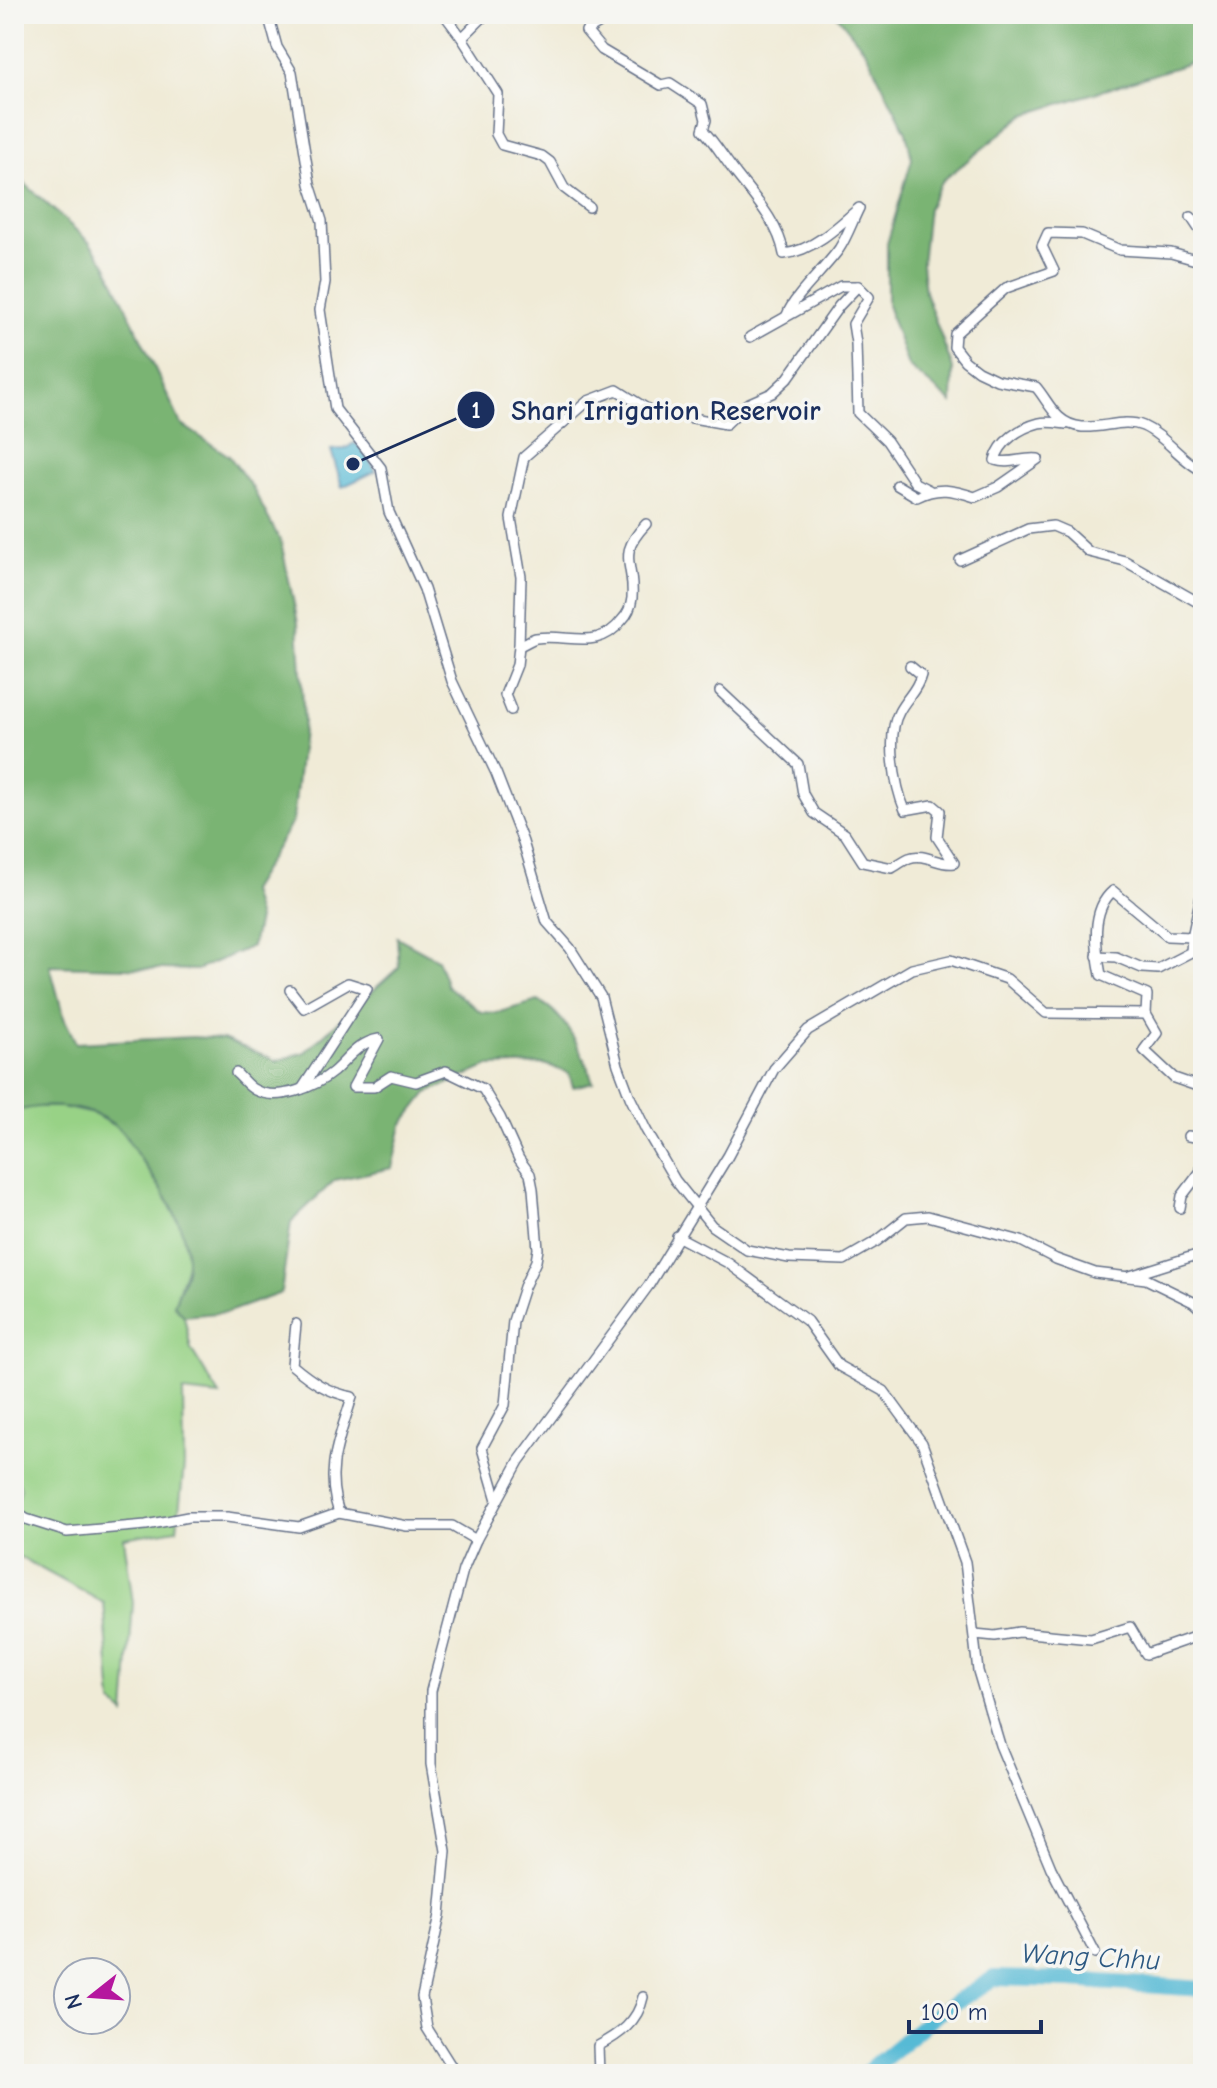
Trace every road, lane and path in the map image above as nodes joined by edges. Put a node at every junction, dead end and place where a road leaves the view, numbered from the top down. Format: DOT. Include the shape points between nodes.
graph roads {
  1 [pos="268,14"];
  2 [pos="444,14"];
  3 [pos="486,14"];
  4 [pos="607,14"];
  5 [pos="462,38"];
  6 [pos="589,207"];
  7 [pos="1203,226"];
  8 [pos="1203,235"];
  9 [pos="1203,262"];
  10 [pos="858,286"];
  11 [pos="787,315"];
  12 [pos="750,337"];
  13 [pos="1069,424"];
  14 [pos="1203,471"];
  15 [pos="897,485"];
  16 [pos="929,490"];
  17 [pos="646,524"];
  18 [pos="960,560"];
  19 [pos="1203,605"];
  20 [pos="519,646"];
  21 [pos="910,666"];
  22 [pos="720,691"];
  23 [pos="511,710"];
  24 [pos="1203,887"];
  25 [pos="1192,937"];
  26 [pos="1097,956"];
  27 [pos="290,990"];
  28 [pos="1146,1014"];
  29 [pos="236,1073"];
  30 [pos="1203,1088"];
  31 [pos="302,1089"];
  32 [pos="1188,1136"];
  33 [pos="1203,1138"];
  34 [pos="1203,1147"];
  35 [pos="696,1206"];
  36 [pos="1180,1208"];
  37 [pos="677,1236"];
  38 [pos="1203,1253"];
  39 [pos="1129,1277"];
  40 [pos="1203,1311"];
  41 [pos="296,1324"];
  42 [pos="497,1500"];
  43 [pos="14,1510"];
  44 [pos="339,1513"];
  45 [pos="476,1540"];
  46 [pos="975,1634"];
  47 [pos="1203,1634"];
  48 [pos="1095,1953"];
  49 [pos="643,1997"];
  50 [pos="456,2074"];
  51 [pos="599,2074"];
  1 -- 35 [label="street" via="277,47 292,72 310,184 322,221 325,282 320,310 335,409 381,468 389,512 424,589 452,681 523,842 547,922 601,997 630,1097 661,1157"];
  2 -- 5 [label="street"];
  3 -- 5 [label="street"];
  4 -- 11 [label="street" via="586,31 602,50 702,104 703,130 753,191 781,236 784,254 800,252 859,208 840,248"];
  5 -- 6 [label="street" via="498,94 496,134 502,145 542,156 564,188"];
  7 -- 8 [label="street" via="1191,217"];
  9 -- 13 [label="street" via="1171,253 1120,250 1082,234 1048,233 1042,246 1054,271 1006,288 955,334 954,347 965,361 997,380 1036,387"];
  10 -- 11 [label="street" via="841,286"];
  10 -- 16 [label="street" via="869,297 853,324 858,413 887,441 915,483"];
  10 -- 20 [label="street" via="788,378 726,424 649,410 617,390 571,413 524,457 511,518 521,577"];
  11 -- 12 [label="street"];
  13 -- 14 [label="street" via="1089,428 1135,423"];
  13 -- 16 [label="street" via="1041,422 1011,437 995,460 1006,464 1024,457 1038,459 998,487 975,497 951,489"];
  15 -- 16 [label="street" via="917,497"];
  17 -- 20 [label="street" via="630,541 632,597 620,624 606,637 535,638"];
  18 -- 19 [label="street" via="1028,529 1053,526 1089,552 1125,561"];
  20 -- 23 [label="street" via="505,695"];
  21 -- 22 [label="street" via="921,675 893,724 898,792 905,810 933,805 940,811 937,837 954,863 946,865 925,857 911,857 892,868 863,862 845,834 814,813 803,794 798,764"];
  24 -- 25 [label="street"];
  25 -- 26 [label="street" via="1191,952 1158,969"];
  25 -- 26 [label="street" via="1167,936 1113,891 1096,923"];
  26 -- 28 [label="street" via="1101,975 1147,995"];
  27 -- 31 [label="street" via="304,1008 348,983 367,989"];
  28 -- 30 [label="street" via="1157,1033 1144,1050 1174,1078"];
  28 -- 35 [label="street" via="1046,1013 1007,979 951,960 912,969 808,1030 774,1069"];
  29 -- 31 [label="street" via="254,1090 273,1095"];
  31 -- 42 [label="street" via="331,1074 363,1042 379,1039 353,1087 374,1087 391,1076 416,1082 446,1071 464,1079 483,1089 530,1174 536,1261 513,1321 505,1405 482,1448"];
  32 -- 33 [label="street"];
  34 -- 36 [label="street" via="1201,1171 1182,1196"];
  35 -- 37 [label="street"];
  35 -- 39 [label="street" via="712,1226 747,1250 789,1258 844,1260 906,1218 928,1216 1021,1241 1095,1273"];
  37 -- 42 [label="street" via="649,1285 519,1461"];
  37 -- 46 [label="street" via="728,1263 807,1321 839,1366 884,1391 922,1443 965,1562"];
  38 -- 39 [label="street"];
  39 -- 40 [label="street" via="1146,1279"];
  41 -- 44 [label="street" via="292,1365 310,1381 352,1397 333,1454"];
  42 -- 45 [label="street"];
  43 -- 44 [label="street" via="67,1532 188,1517 299,1527"];
  44 -- 45 [label="street" via="407,1526 452,1526"];
  45 -- 50 [label="street" via="431,1691 431,1764 446,1851 440,1915 422,1997 427,2028"];
  46 -- 47 [label="street" via="1091,1639 1130,1627 1146,1654"];
  46 -- 48 [label="street" via="978,1671 1000,1745 1051,1868"];
  49 -- 51 [label="street" via="630,2025 598,2046"];
}
